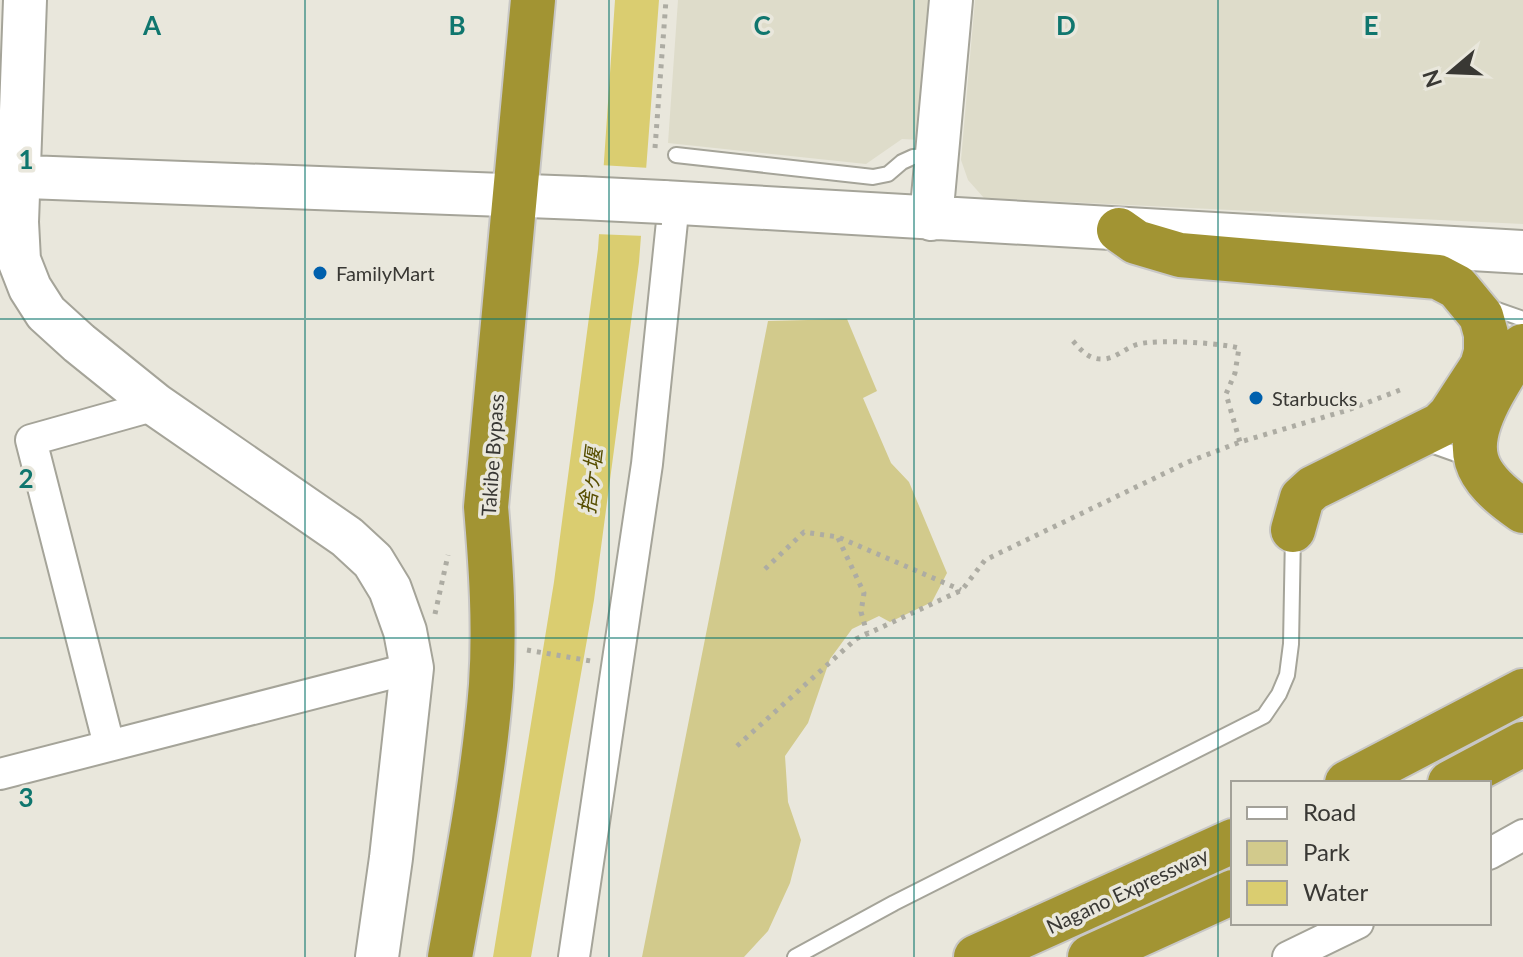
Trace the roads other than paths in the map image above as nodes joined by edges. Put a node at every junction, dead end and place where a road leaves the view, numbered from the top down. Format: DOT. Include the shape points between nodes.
graph roads {
  1 [pos="25,0"];
  2 [pos="533,0"];
  3 [pos="951,0"];
  4 [pos="676,155"];
  5 [pos="937,156"];
  6 [pos="8,176"];
  7 [pos="514,194"];
  8 [pos="669,202"];
  9 [pos="931,219"];
  10 [pos="1119,230"];
  11 [pos="1523,252"];
  12 [pos="1470,300"];
  13 [pos="1523,319"];
  14 [pos="1523,346"];
  15 [pos="156,405"];
  16 [pos="1405,444"];
  17 [pos="1477,461"];
  18 [pos="1523,511"];
  19 [pos="1293,530"];
  20 [pos="412,668"];
  21 [pos="1523,691"];
  22 [pos="1523,744"];
  23 [pos="109,745"];
  24 [pos="0,774"];
  25 [pos="1351,781"];
  26 [pos="1454,781"];
  27 [pos="1523,835"];
  28 [pos="1231,842"];
  29 [pos="1491,853"];
  30 [pos="1231,893"];
  31 [pos="1354,925"];
  32 [pos="377,957"];
  33 [pos="450,957"];
  34 [pos="574,957"];
  35 [pos="795,957"];
  36 [pos="976,957"];
  37 [pos="1090,957"];
  38 [pos="1288,957"];
  1 -- 6 [label="street"];
  2 -- 7 [label="highway, Takibe Bypass"];
  3 -- 5 [label="street"];
  4 -- 5 [label="lane" via="873,177 888,174 913,157"];
  5 -- 9 [label="street"];
  6 -- 7 [label="street"];
  6 -- 15 [label="street" via="19,260 46,313"];
  7 -- 8 [label="street, bridge"];
  7 -- 33 [label="highway, Takibe Bypass" via="486,507 491,683"];
  8 -- 9 [label="street"];
  8 -- 34 [label="street" via="647,464"];
  9 -- 10 [label="street"];
  10 -- 11 [label="street"];
  10 -- 12 [label="highway" via="1136,242 1180,255 1438,277"];
  12 -- 13 [label="lane"];
  12 -- 16 [label="highway" via="1486,334 1482,366 1450,415"];
  14 -- 17 [label="highway" via="1482,413 1476,429"];
  15 -- 20 [label="street" via="347,537 373,561 390,589"];
  15 -- 23 [label="street" via="31,440"];
  16 -- 17 [label="lane" via="1437,446"];
  16 -- 19 [label="highway" via="1313,488 1302,498"];
  17 -- 18 [label="highway" via="1497,492"];
  19 -- 35 [label="lane" via="1287,675 1264,716"];
  20 -- 23 [label="street"];
  20 -- 32 [label="street"];
  21 -- 25 [label="highway"];
  22 -- 26 [label="highway"];
  23 -- 24 [label="street"];
  27 -- 29 [label="street"];
  28 -- 36 [label="highway, Nagano Expressway"];
  30 -- 37 [label="highway"];
  31 -- 38 [label="street"];
}
